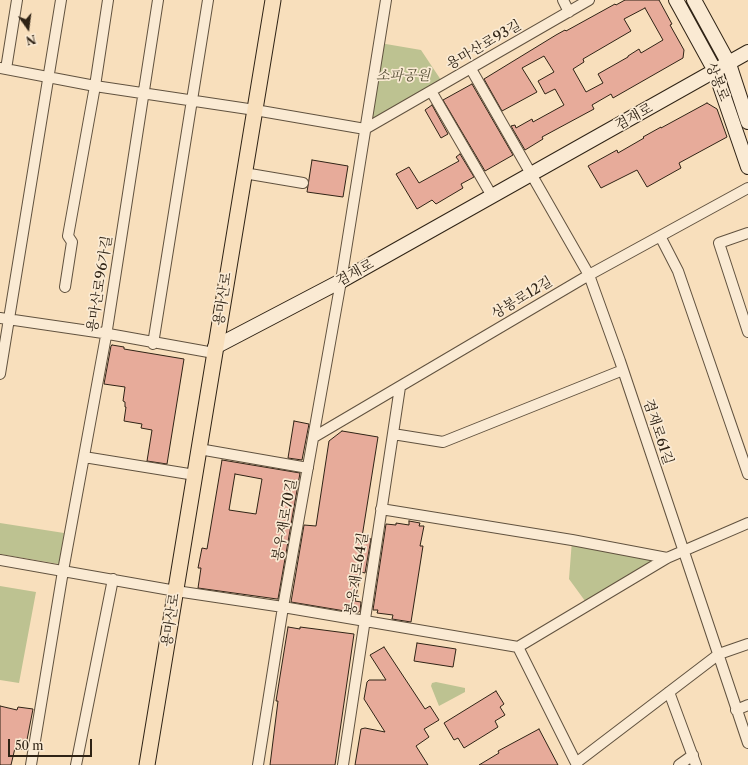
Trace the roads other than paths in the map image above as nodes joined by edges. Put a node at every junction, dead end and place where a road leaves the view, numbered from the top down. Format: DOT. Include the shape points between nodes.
graph roads {
  1 [pos="17,0"];
  2 [pos="61,0"];
  3 [pos="108,0"];
  4 [pos="158,0"];
  5 [pos="208,0"];
  6 [pos="273,0"];
  7 [pos="386,0"];
  8 [pos="562,0"];
  9 [pos="589,0"];
  10 [pos="676,0"];
  11 [pos="694,0"];
  12 [pos="569,12"];
  13 [pos="748,52"];
  14 [pos="729,64"];
  15 [pos="471,68"];
  16 [pos="3,69"];
  17 [pos="715,71"];
  18 [pos="49,76"];
  19 [pos="95,86"];
  20 [pos="431,91"];
  21 [pos="143,93"];
  22 [pos="192,101"];
  23 [pos="254,110"];
  24 [pos="748,122"];
  25 [pos="365,129"];
  26 [pos="748,167"];
  27 [pos="244,173"];
  28 [pos="532,174"];
  29 [pos="303,183"];
  30 [pos="748,188"];
  31 [pos="492,196"];
  32 [pos="748,233"];
  33 [pos="660,236"];
  34 [pos="589,275"];
  35 [pos="341,281"];
  36 [pos="65,287"];
  37 [pos="5,318"];
  38 [pos="748,332"];
  39 [pos="107,333"];
  40 [pos="154,343"];
  41 [pos="215,350"];
  42 [pos="623,370"];
  43 [pos="0,374"];
  44 [pos="400,387"];
  45 [pos="393,434"];
  46 [pos="314,437"];
  47 [pos="199,449"];
  48 [pos="84,457"];
  49 [pos="308,468"];
  50 [pos="748,474"];
  51 [pos="195,475"];
  52 [pos="381,509"];
  53 [pos="748,523"];
  54 [pos="683,551"];
  55 [pos="667,558"];
  56 [pos="0,560"];
  57 [pos="63,571"];
  58 [pos="113,579"];
  59 [pos="176,591"];
  60 [pos="283,607"];
  61 [pos="364,621"];
  62 [pos="748,644"];
  63 [pos="518,647"];
  64 [pos="719,654"];
  65 [pos="670,692"];
  66 [pos="748,705"];
  67 [pos="736,710"];
  68 [pos="748,743"];
  69 [pos="693,755"];
  70 [pos="577,764"];
  71 [pos="31,765"];
  72 [pos="76,765"];
  73 [pos="147,765"];
  74 [pos="258,765"];
  75 [pos="343,765"];
  76 [pos="679,765"];
  77 [pos="696,765"];
  1 -- 16 [label="street"];
  2 -- 18 [label="street"];
  3 -- 19 [label="street"];
  4 -- 21 [label="street, 용마산로96가길"];
  5 -- 22 [label="street"];
  6 -- 23 [label="main road, 용마산로"];
  7 -- 25 [label="street, 봉우재로70길"];
  8 -- 12 [label="street"];
  9 -- 12 [label="street, 용마산로93길"];
  10 -- 17 [label="main road, 상봉로"];
  11 -- 14 [label="main road, 상봉로"];
  12 -- 15 [label="street, 용마산로93길"];
  13 -- 14 [label="main road"];
  14 -- 17 [label="main road, 겸재로"];
  14 -- 24 [label="main road, 상봉로"];
  15 -- 20 [label="street, 용마산로93길"];
  15 -- 28 [label="street"];
  16 -- 18 [label="street"];
  17 -- 26 [label="main road, 상봉로"];
  17 -- 28 [label="main road, 겸재로"];
  18 -- 19 [label="street"];
  18 -- 37 [label="street"];
  19 -- 21 [label="street"];
  19 -- 36 [label="street" via="68,236 72,242"];
  20 -- 25 [label="street, 용마산로93길"];
  20 -- 31 [label="street"];
  21 -- 22 [label="street"];
  21 -- 39 [label="street, 용마산로96가길"];
  22 -- 23 [label="street"];
  22 -- 40 [label="street"];
  23 -- 25 [label="street"];
  23 -- 27 [label="main road, 용마산로"];
  25 -- 35 [label="street, 봉우재로70길"];
  27 -- 29 [label="street"];
  27 -- 41 [label="main road, 용마산로"];
  28 -- 31 [label="main road, 겸재로"];
  28 -- 34 [label="street, 겸재로61길"];
  30 -- 33 [label="street, 상봉로12길"];
  31 -- 35 [label="main road, 겸재로"];
  32 -- 38 [label="street" via="719,243"];
  33 -- 34 [label="street, 상봉로12길"];
  33 -- 50 [label="street" via="678,271"];
  34 -- 42 [label="street, 겸재로61길"];
  34 -- 44 [label="street, 상봉로12길"];
  35 -- 41 [label="main road, 겸재로"];
  35 -- 46 [label="street, 봉우재로70길"];
  37 -- 39 [label="street"];
  37 -- 43 [label="street"];
  39 -- 40 [label="street"];
  39 -- 48 [label="street, 용마산로96가길"];
  40 -- 41 [label="street"];
  41 -- 47 [label="main road, 용마산로"];
  42 -- 45 [label="street" via="443,442"];
  42 -- 54 [label="street, 겸재로61길"];
  44 -- 45 [label="street, 봉우재로64길"];
  44 -- 46 [label="street, 상봉로12길"];
  45 -- 52 [label="street, 봉우재로64길"];
  46 -- 49 [label="street, 봉우재로70길"];
  47 -- 49 [label="street"];
  47 -- 51 [label="main road, 용마산로"];
  48 -- 51 [label="street"];
  48 -- 57 [label="street, 용마산로96가길"];
  49 -- 60 [label="street, 봉우재로70길"];
  51 -- 59 [label="main road, 용마산로"];
  52 -- 55 [label="street"];
  52 -- 61 [label="street, 봉우재로64길"];
  53 -- 54 [label="street"];
  54 -- 55 [label="street"];
  54 -- 64 [label="street, 겸재로61길"];
  55 -- 63 [label="street"];
  56 -- 57 [label="street"];
  57 -- 58 [label="street"];
  57 -- 71 [label="street, 용마산로96가길"];
  58 -- 59 [label="street"];
  58 -- 72 [label="street"];
  59 -- 60 [label="street"];
  59 -- 73 [label="main road, 용마산로"];
  60 -- 61 [label="street"];
  60 -- 74 [label="street, 봉우재로70길"];
  61 -- 63 [label="street"];
  61 -- 75 [label="street, 봉우재로64길"];
  62 -- 64 [label="street"];
  63 -- 70 [label="street"];
  64 -- 65 [label="street"];
  64 -- 67 [label="street, 겸재로61길"];
  65 -- 69 [label="street"];
  65 -- 70 [label="street"];
  66 -- 67 [label="street"];
  67 -- 68 [label="street, 겸재로61길"];
  69 -- 76 [label="street"];
  69 -- 77 [label="street"];
}
